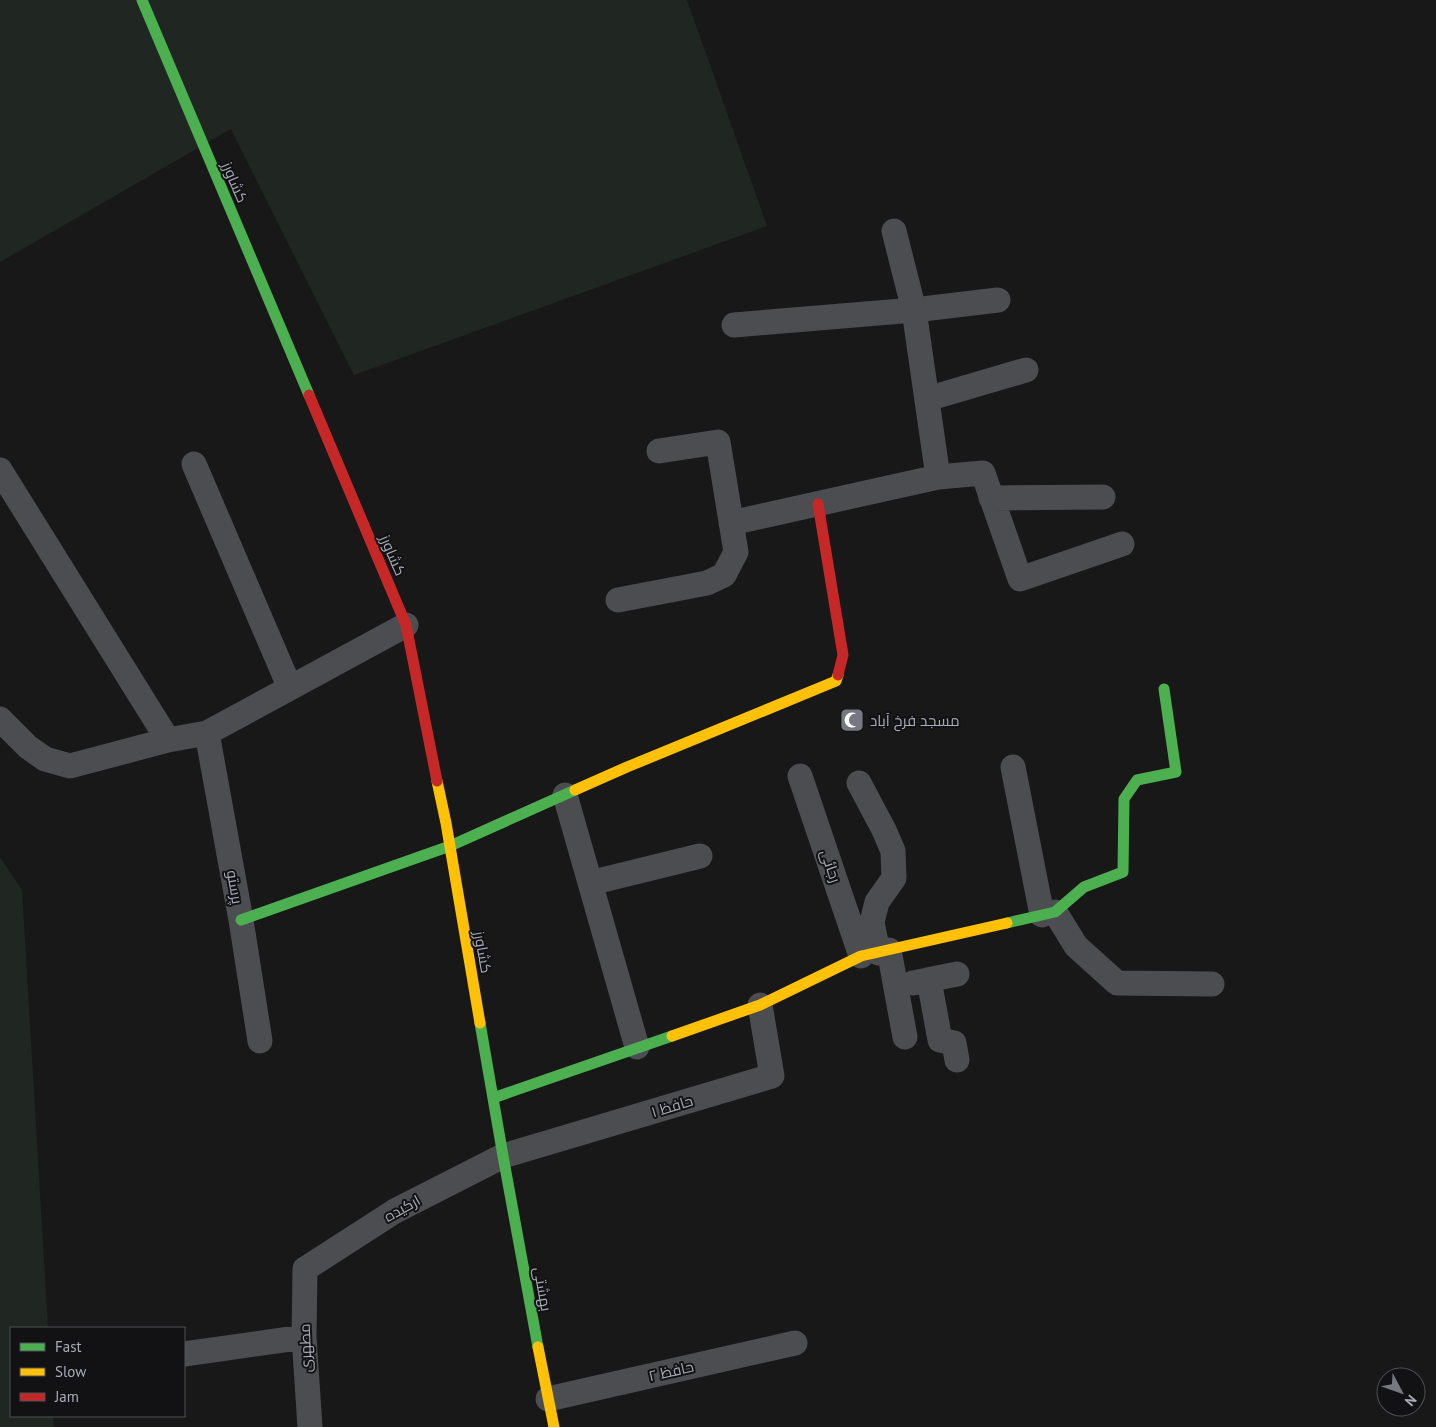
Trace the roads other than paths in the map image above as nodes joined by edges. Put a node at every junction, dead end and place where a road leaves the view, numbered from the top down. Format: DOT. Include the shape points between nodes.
graph roads {
  1 [pos="142,0"];
  2 [pos="894,231"];
  3 [pos="998,300"];
  4 [pos="914,310"];
  5 [pos="734,325"];
  6 [pos="1026,370"];
  7 [pos="927,399"];
  8 [pos="659,451"];
  9 [pos="194,464"];
  10 [pos="0,470"];
  11 [pos="938,477"];
  12 [pos="1103,497"];
  13 [pos="991,498"];
  14 [pos="818,504"];
  15 [pos="731,523"];
  16 [pos="1122,544"];
  17 [pos="618,600"];
  18 [pos="406,625"];
  19 [pos="290,688"];
  20 [pos="1164,689"];
  21 [pos="0,719"];
  22 [pos="207,733"];
  23 [pos="168,740"];
  24 [pos="1013,766"];
  25 [pos="800,776"];
  26 [pos="859,783"];
  27 [pos="564,795"];
  28 [pos="450,846"];
  29 [pos="700,856"];
  30 [pos="590,883"];
  31 [pos="1049,914"];
  32 [pos="241,920"];
  33 [pos="876,953"];
  34 [pos="957,974"];
  35 [pos="929,980"];
  36 [pos="1212,984"];
  37 [pos="896,987"];
  38 [pos="760,1004"];
  39 [pos="905,1037"];
  40 [pos="260,1041"];
  41 [pos="638,1047"];
  42 [pos="957,1060"];
  43 [pos="494,1098"];
  44 [pos="503,1156"];
  45 [pos="305,1269"];
  46 [pos="304,1337"];
  47 [pos="794,1343"];
  48 [pos="185,1354"];
  49 [pos="548,1399"];
  50 [pos="310,1427"];
  51 [pos="554,1427"];
  1 -- 18 [label="street, کشاورز"];
  2 -- 4 [label="street"];
  3 -- 4 [label="street"];
  4 -- 5 [label="street"];
  4 -- 7 [label="street"];
  6 -- 7 [label="street"];
  7 -- 11 [label="street"];
  8 -- 15 [label="street" via="718,442"];
  9 -- 19 [label="street"];
  10 -- 23 [label="street"];
  11 -- 13 [label="street" via="983,473"];
  11 -- 14 [label="street"];
  12 -- 13 [label="street"];
  13 -- 16 [label="street" via="1020,579"];
  14 -- 15 [label="street"];
  14 -- 27 [label="street" via="843,655 836,681"];
  15 -- 17 [label="street" via="736,552 724,575 707,583"];
  18 -- 19 [label="street"];
  18 -- 28 [label="street, کشاورز"];
  19 -- 22 [label="street"];
  20 -- 31 [label="street" via="1176,772 1137,780 1124,799 1123,872 1084,886"];
  21 -- 23 [label="street" via="45,759 70,766"];
  22 -- 23 [label="street"];
  22 -- 32 [label="street, پرستو"];
  24 -- 31 [label="street"];
  25 -- 33 [label="street, رجائی"];
  26 -- 33 [label="street" via="893,851 894,878 878,902 872,922"];
  27 -- 28 [label="street"];
  27 -- 30 [label="street"];
  28 -- 32 [label="street"];
  28 -- 43 [label="street, کشاورز"];
  29 -- 30 [label="street"];
  30 -- 41 [label="street"];
  31 -- 33 [label="street"];
  31 -- 36 [label="street" via="1076,946 1117,983"];
  32 -- 40 [label="street, پرستو"];
  33 -- 37 [label="street"];
  33 -- 38 [label="street"];
  34 -- 35 [label="street"];
  35 -- 37 [label="street"];
  35 -- 42 [label="street" via="940,1040 954,1043"];
  37 -- 39 [label="street"];
  38 -- 41 [label="street"];
  38 -- 44 [label="street, حافظ ۱" via="772,1076"];
  41 -- 43 [label="street"];
  43 -- 44 [label="street, کشاورز"];
  44 -- 45 [label="street, ارکیده" via="395,1211"];
  44 -- 49 [label="street, بهشتی"];
  45 -- 46 [label="street, مطهری"];
  46 -- 48 [label="street"];
  46 -- 50 [label="street, مطهری"];
  47 -- 49 [label="street, حافظ ۲"];
  49 -- 51 [label="street, بهشتی"];
}
